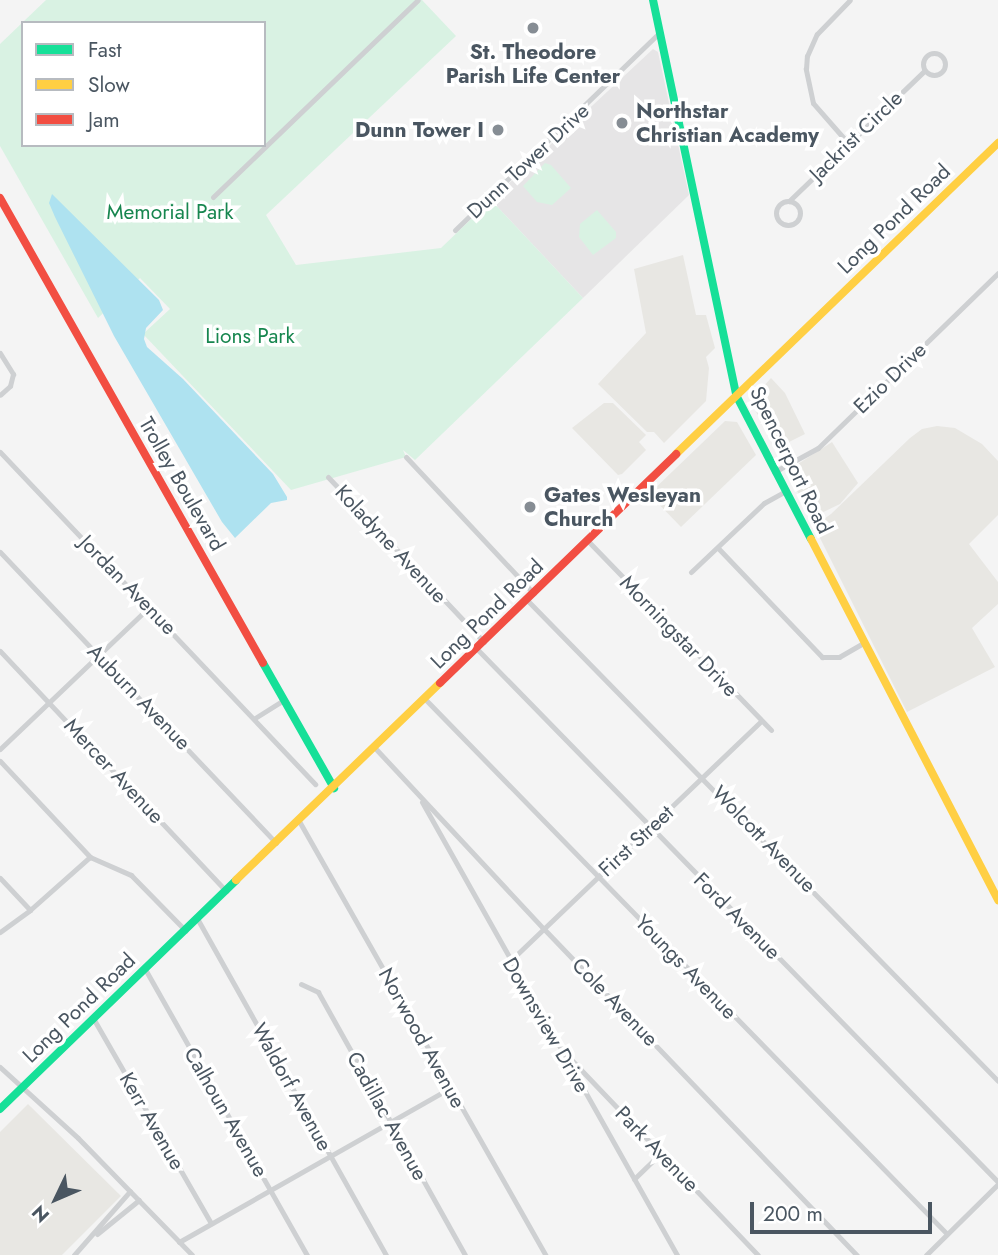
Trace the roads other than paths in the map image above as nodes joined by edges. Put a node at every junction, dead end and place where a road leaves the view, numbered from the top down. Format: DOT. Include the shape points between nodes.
graph roads {
  1 [pos="418,0"];
  2 [pos="653,0"];
  3 [pos="850,0"];
  4 [pos="660,32"];
  5 [pos="924,71"];
  6 [pos="848,143"];
  7 [pos="998,143"];
  8 [pos="266,147"];
  9 [pos="266,147"];
  10 [pos="214,197"];
  11 [pos="0,198"];
  12 [pos="789,201"];
  13 [pos="455,230"];
  14 [pos="998,273"];
  15 [pos="0,353"];
  16 [pos="0,395"];
  17 [pos="737,397"];
  18 [pos="0,452"];
  19 [pos="406,457"];
  20 [pos="774,472"];
  21 [pos="328,477"];
  22 [pos="784,492"];
  23 [pos="588,541"];
  24 [pos="718,548"];
  25 [pos="0,552"];
  26 [pos="691,572"];
  27 [pos="531,597"];
  28 [pos="149,607"];
  29 [pos="484,642"];
  30 [pos="863,643"];
  31 [pos="477,649"];
  32 [pos="0,651"];
  33 [pos="99,655"];
  34 [pos="425,699"];
  35 [pos="284,700"];
  36 [pos="49,703"];
  37 [pos="255,718"];
  38 [pos="761,721"];
  39 [pos="771,730"];
  40 [pos="375,748"];
  41 [pos="0,749"];
  42 [pos="0,761"];
  43 [pos="703,778"];
  44 [pos="316,784"];
  45 [pos="334,788"];
  46 [pos="417,793"];
  47 [pos="299,821"];
  48 [pos="650,828"];
  49 [pos="276,843"];
  50 [pos="90,857"];
  51 [pos="598,877"];
  52 [pos="0,878"];
  53 [pos="227,892"];
  54 [pos="998,900"];
  55 [pos="30,910"];
  56 [pos="198,919"];
  57 [pos="544,929"];
  58 [pos="186,931"];
  59 [pos="0,932"];
  60 [pos="510,961"];
  61 [pos="145,969"];
  62 [pos="301,984"];
  63 [pos="93,1018"];
  64 [pos="556,1043"];
  65 [pos="0,1067"];
  66 [pos="998,1081"];
  67 [pos="450,1088"];
  68 [pos="21,1089"];
  69 [pos="0,1110"];
  70 [pos="390,1122"];
  71 [pos="661,1153"];
  72 [pos="330,1155"];
  73 [pos="634,1179"];
  74 [pos="998,1183"];
  75 [pos="270,1189"];
  76 [pos="130,1191"];
  77 [pos="139,1200"];
  78 [pos="211,1223"];
  79 [pos="947,1234"];
  80 [pos="92,1238"];
  81 [pos="179,1242"];
  82 [pos="74,1255"];
  83 [pos="192,1255"];
  84 [pos="307,1255"];
  85 [pos="386,1255"];
  86 [pos="466,1255"];
  87 [pos="545,1255"];
  88 [pos="677,1255"];
  89 [pos="758,1255"];
  90 [pos="857,1255"];
  91 [pos="926,1255"];
  1 -- 8 [label="street"];
  2 -- 4 [label="main road, Spencerport Road"];
  3 -- 6 [label="street" via="817,34 806,69 813,103"];
  4 -- 13 [label="street, Dunn Tower Drive"];
  4 -- 17 [label="main road, Spencerport Road"];
  5 -- 5 [label="street, Jackrist Circle" via="940,74 943,58 933,53 926,56"];
  5 -- 6 [label="street, Jackrist Circle"];
  6 -- 12 [label="street, Jackrist Circle"];
  7 -- 17 [label="main road, Long Pond Road"];
  9 -- 10 [label="street"];
  11 -- 35 [label="main road, Trolley Boulevard"];
  12 -- 12 [label="street, Jackrist Circle" via="776,211 779,221 787,225 797,220 800,212"];
  14 -- 20 [label="street, Ezio Drive" via="818,448"];
  15 -- 16 [label="street" via="13,374 10,386"];
  17 -- 20 [label="main road, Spencerport Road"];
  17 -- 23 [label="main road, Long Pond Road"];
  18 -- 28 [label="street, Jordan Avenue"];
  19 -- 27 [label="street, Wolcott Avenue"];
  20 -- 22 [label="main road, Spencerport Road"];
  21 -- 29 [label="street, Koladyne Avenue"];
  22 -- 24 [label="street" via="764,503"];
  22 -- 30 [label="main road, Spencerport Road"];
  23 -- 27 [label="main road, Long Pond Road"];
  23 -- 38 [label="street, Morningstar Drive"];
  24 -- 26 [label="street"];
  24 -- 30 [label="street" via="822,657 839,657"];
  25 -- 33 [label="street, Auburn Avenue"];
  27 -- 29 [label="main road, Long Pond Road"];
  27 -- 43 [label="street, Wolcott Avenue"];
  28 -- 33 [label="street"];
  28 -- 37 [label="street, Jordan Avenue"];
  29 -- 31 [label="main road, Long Pond Road"];
  30 -- 54 [label="main road, Spencerport Road"];
  31 -- 34 [label="main road, Long Pond Road"];
  31 -- 48 [label="street, Ford Avenue"];
  32 -- 36 [label="street, Mercer Avenue"];
  33 -- 36 [label="street"];
  33 -- 49 [label="street, Auburn Avenue"];
  34 -- 40 [label="main road, Long Pond Road"];
  34 -- 51 [label="street, Youngs Avenue"];
  35 -- 37 [label="street"];
  35 -- 45 [label="main road, Trolley Boulevard"];
  36 -- 41 [label="street"];
  36 -- 53 [label="street, Mercer Avenue"];
  37 -- 44 [label="street, Jordan Avenue"];
  38 -- 39 [label="street, Morningstar Drive"];
  38 -- 43 [label="street, First Street"];
  40 -- 45 [label="main road, Long Pond Road"];
  40 -- 46 [label="street, Cole Avenue"];
  42 -- 50 [label="street"];
  43 -- 48 [label="street, First Street"];
  43 -- 66 [label="street, Wolcott Avenue"];
  45 -- 47 [label="main road, Long Pond Road"];
  46 -- 57 [label="street, Cole Avenue"];
  46 -- 60 [label="street, Downsview Drive"];
  47 -- 49 [label="main road, Long Pond Road"];
  47 -- 67 [label="street, Norwood Avenue"];
  48 -- 51 [label="street, First Street"];
  48 -- 74 [label="street, Ford Avenue"];
  49 -- 53 [label="main road, Long Pond Road"];
  50 -- 55 [label="street"];
  50 -- 58 [label="street" via="131,875"];
  51 -- 57 [label="street, First Street"];
  51 -- 79 [label="street, Youngs Avenue"];
  52 -- 55 [label="street"];
  53 -- 56 [label="main road, Long Pond Road"];
  55 -- 59 [label="street"];
  56 -- 58 [label="main road, Long Pond Road"];
  56 -- 72 [label="street, Waldorf Avenue"];
  57 -- 60 [label="street, First Street"];
  57 -- 90 [label="street, Cole Avenue"];
  58 -- 61 [label="main road, Long Pond Road"];
  60 -- 64 [label="street, Downsview Drive"];
  61 -- 63 [label="main road, Long Pond Road"];
  61 -- 75 [label="street, Calhoun Avenue"];
  62 -- 70 [label="street, Cadillac Avenue" via="318,992"];
  63 -- 68 [label="main road, Long Pond Road"];
  63 -- 78 [label="street, Kerr Avenue"];
  64 -- 71 [label="street, Park Avenue"];
  64 -- 73 [label="street, Downsview Drive"];
  65 -- 68 [label="street"];
  67 -- 70 [label="street"];
  67 -- 87 [label="street, Norwood Avenue"];
  68 -- 69 [label="main road, Long Pond Road"];
  68 -- 76 [label="street"];
  70 -- 72 [label="street"];
  70 -- 86 [label="street, Cadillac Avenue"];
  71 -- 73 [label="street"];
  71 -- 89 [label="street, Park Avenue"];
  72 -- 75 [label="street"];
  72 -- 85 [label="street, Waldorf Avenue"];
  73 -- 88 [label="street, Downsview Drive"];
  74 -- 79 [label="street"];
  75 -- 78 [label="street"];
  75 -- 84 [label="street, Calhoun Avenue"];
  76 -- 77 [label="street"];
  76 -- 80 [label="street"];
  77 -- 80 [label="street"];
  77 -- 81 [label="street"];
  78 -- 81 [label="street"];
  79 -- 91 [label="street"];
  80 -- 82 [label="street"];
  81 -- 83 [label="street"];
}
